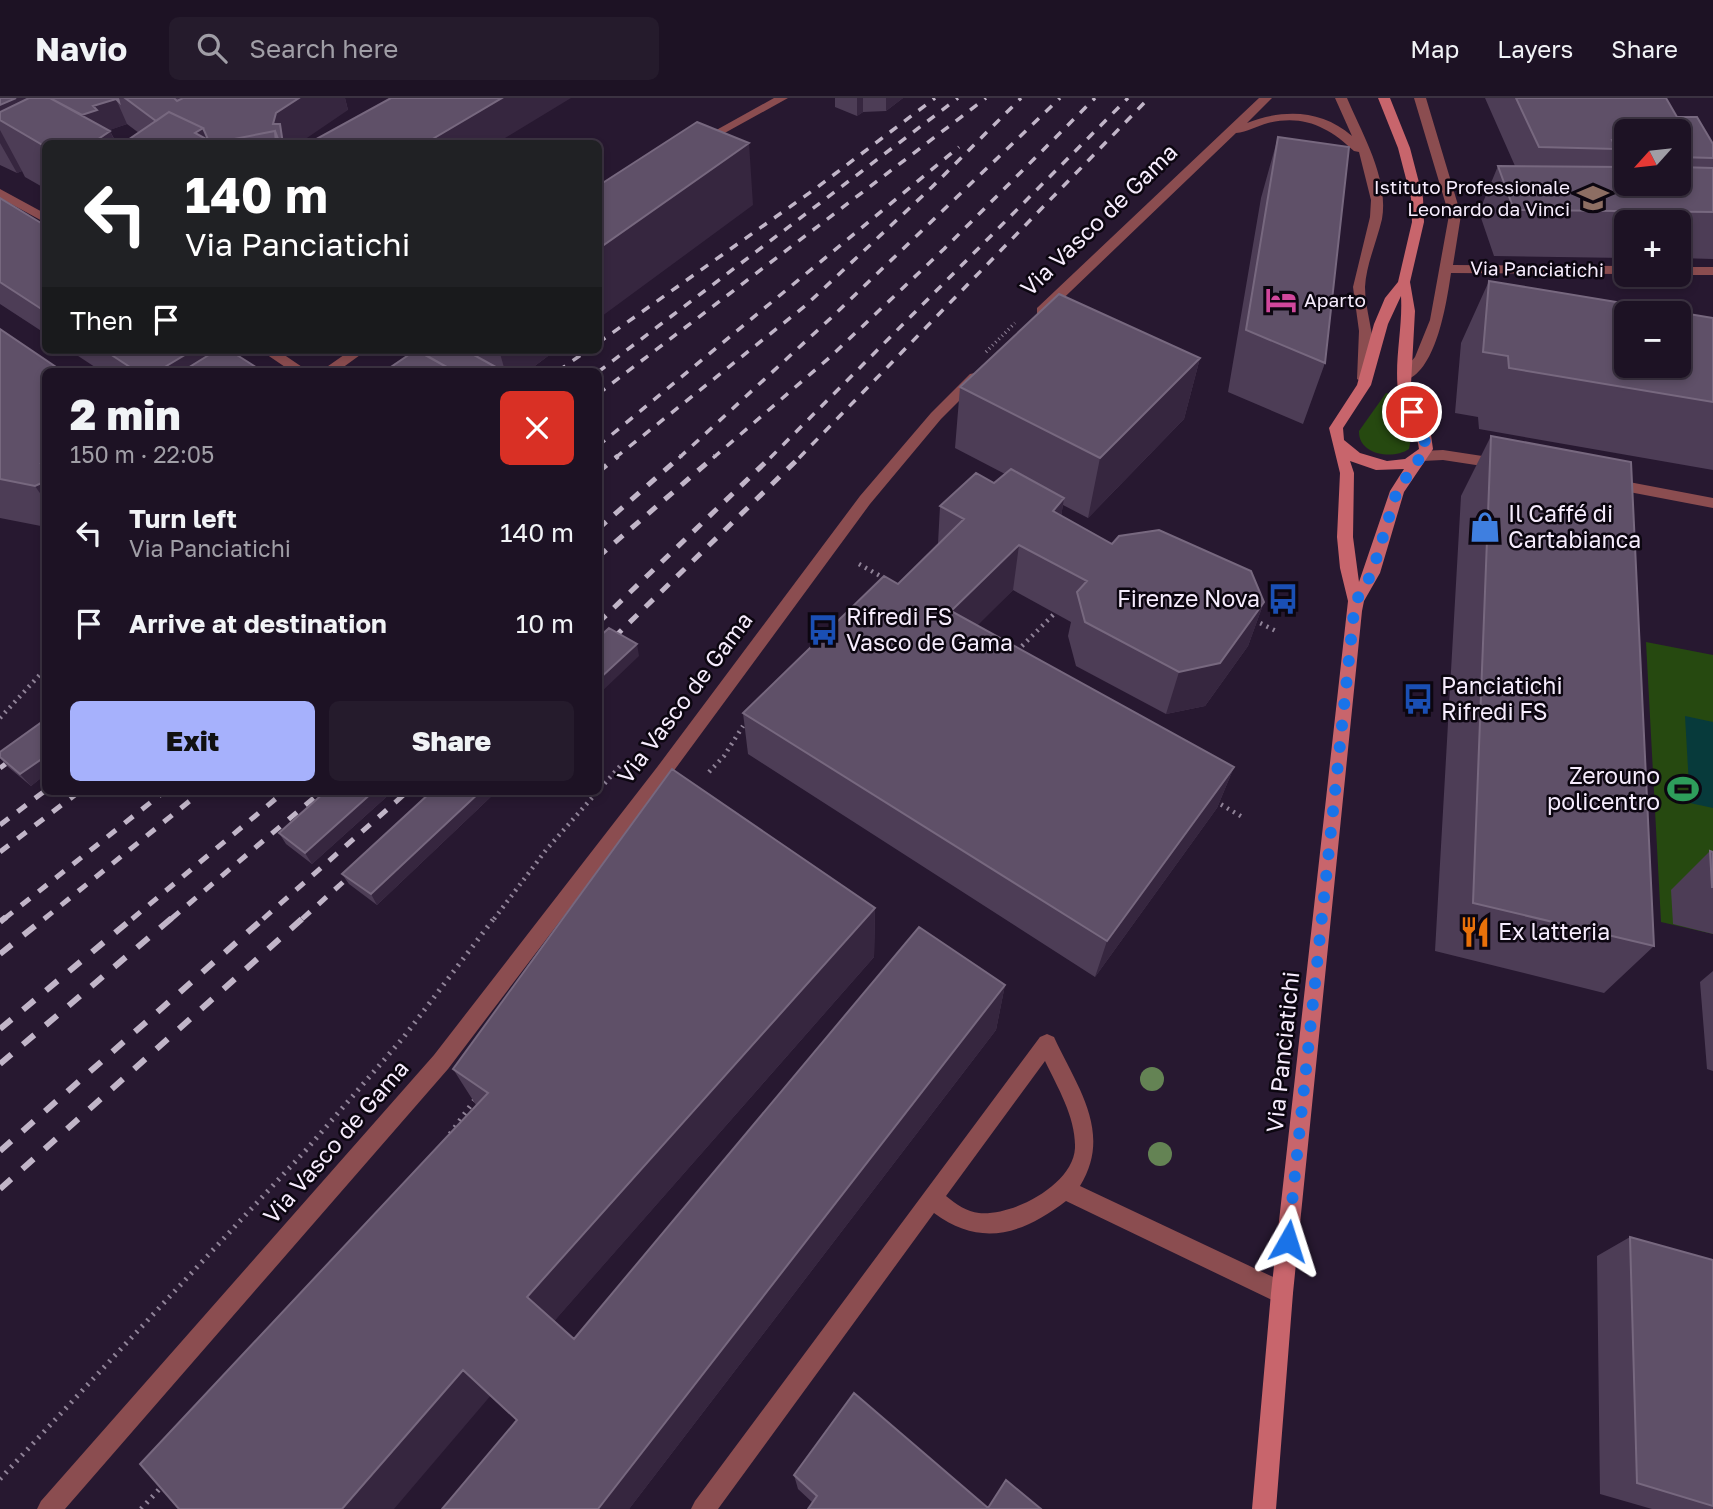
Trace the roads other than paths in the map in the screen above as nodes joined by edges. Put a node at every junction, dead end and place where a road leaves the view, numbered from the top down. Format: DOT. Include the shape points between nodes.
graph roads {
  1 [pos="782,98"];
  2 [pos="1266,98"];
  3 [pos="1340,98"];
  4 [pos="1384,98"];
  5 [pos="1420,98"];
  6 [pos="1226,136"];
  7 [pos="691,147"];
  8 [pos="1369,163"];
  9 [pos="0,193"];
  10 [pos="42,217"];
  11 [pos="1448,269"];
  12 [pos="1614,270"];
  13 [pos="1691,271"];
  14 [pos="1713,271"];
  15 [pos="1404,282"];
  16 [pos="1028,326"];
  17 [pos="273,354"];
  18 [pos="354,354"];
  19 [pos="296,368"];
  20 [pos="333,368"];
  21 [pos="983,370"];
  22 [pos="1406,376"];
  23 [pos="1364,386"];
  24 [pos="1336,440"];
  25 [pos="1422,456"];
  26 [pos="1514,466"];
  27 [pos="1594,481"];
  28 [pos="1713,503"];
  29 [pos="1356,601"];
  30 [pos="1063,1189"];
  31 [pos="932,1198"];
  32 [pos="1282,1293"];
  33 [pos="49,1509"];
  34 [pos="703,1509"];
  35 [pos="1264,1509"];
  1 -- 7 [label="street"];
  2 -- 6 [label="street, Via Vasco de Gama"];
  3 -- 8 [label="street"];
  4 -- 15 [label="main road" via="1417,198 1417,232"];
  5 -- 11 [label="street, Via Panciatichi" via="1454,202"];
  6 -- 8 [label="street, Via Vasco de Gama" via="1275,117 1316,119 1344,133"];
  6 -- 16 [label="street, Via Vasco de Gama"];
  8 -- 23 [label="street" via="1377,200 1359,287 1366,331"];
  9 -- 10 [label="street"];
  11 -- 12 [label="street, Via Panciatichi"];
  11 -- 22 [label="street, Via Panciatichi" via="1437,320 1421,358"];
  13 -- 14 [label="street"];
  15 -- 22 [label="main road" via="1409,304"];
  15 -- 23 [label="main road" via="1381,324"];
  17 -- 19 [label="street"];
  18 -- 20 [label="street"];
  21 -- 33 [label="street, Via Vasco de Gama" via="936,415 865,500 441,1062"];
  22 -- 25 [label="main road" via="1408,405 1425,436"];
  23 -- 24 [label="main road" via="1338,422"];
  24 -- 25 [label="main road" via="1358,458 1379,465 1403,466"];
  24 -- 29 [label="main road, Via Panciatichi" via="1347,473 1345,537"];
  25 -- 26 [label="street"];
  25 -- 29 [label="main road, Via Panciatichi" via="1397,491 1372,573"];
  27 -- 28 [label="street"];
  29 -- 32 [label="main road, Via Panciatichi"];
  30 -- 31 [label="street" via="1045,1204 999,1225 958,1217"];
  30 -- 31 [label="street" via="1078,1173 1085,1153 1084,1136 1047,1043"];
  30 -- 32 [label="street"];
  31 -- 34 [label="street"];
  32 -- 35 [label="main road, Via Panciatichi"];
}
